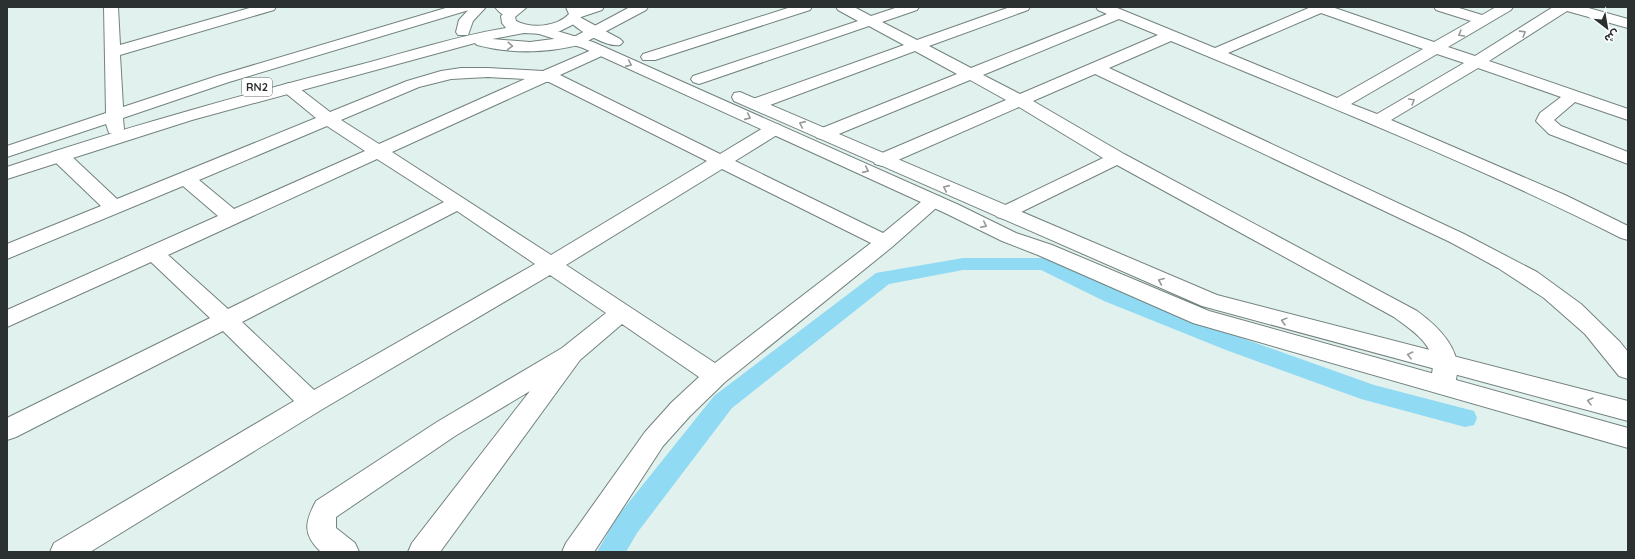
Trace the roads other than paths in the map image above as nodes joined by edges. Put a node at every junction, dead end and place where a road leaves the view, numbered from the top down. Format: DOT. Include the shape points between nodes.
graph roads {
  1 [pos="111,7"];
  2 [pos="213,7"];
  3 [pos="269,7"];
  4 [pos="464,7"];
  5 [pos="479,7"];
  6 [pos="597,7"];
  7 [pos="641,7"];
  8 [pos="805,7"];
  9 [pos="843,7"];
  10 [pos="912,7"];
  11 [pos="1023,7"];
  12 [pos="1103,7"];
  13 [pos="1441,7"];
  14 [pos="1506,7"];
  15 [pos="1563,7"];
  16 [pos="1570,7"];
  17 [pos="1319,8"];
  18 [pos="510,11"];
  19 [pos="575,13"];
  20 [pos="1120,14"];
  21 [pos="1483,20"];
  22 [pos="870,21"];
  23 [pos="221,22"];
  24 [pos="1628,24"];
  25 [pos="533,29"];
  26 [pos="1171,35"];
  27 [pos="468,36"];
  28 [pos="585,36"];
  29 [pos="916,46"];
  30 [pos="1437,49"];
  31 [pos="601,51"];
  32 [pos="113,52"];
  33 [pos="1216,54"];
  34 [pos="649,57"];
  35 [pos="1476,62"];
  36 [pos="1094,67"];
  37 [pos="970,74"];
  38 [pos="547,76"];
  39 [pos="699,79"];
  40 [pos="289,88"];
  41 [pos="1573,96"];
  42 [pos="1019,100"];
  43 [pos="756,104"];
  44 [pos="1339,104"];
  45 [pos="1628,115"];
  46 [pos="328,119"];
  47 [pos="1378,121"];
  48 [pos="115,122"];
  49 [pos="774,129"];
  50 [pos="823,134"];
  51 [pos="379,151"];
  52 [pos="7,152"];
  53 [pos="60,156"];
  54 [pos="1117,158"];
  55 [pos="1628,158"];
  56 [pos="882,160"];
  57 [pos="7,161"];
  58 [pos="721,161"];
  59 [pos="7,172"];
  60 [pos="185,178"];
  61 [pos="1558,198"];
  62 [pos="934,201"];
  63 [pos="458,203"];
  64 [pos="114,207"];
  65 [pos="1004,214"];
  66 [pos="231,216"];
  67 [pos="1628,220"];
  68 [pos="1628,234"];
  69 [pos="885,242"];
  70 [pos="7,252"];
  71 [pos="153,252"];
  72 [pos="550,265"];
  73 [pos="621,313"];
  74 [pos="7,318"];
  75 [pos="225,319"];
  76 [pos="571,354"];
  77 [pos="1628,370"];
  78 [pos="1444,375"];
  79 [pos="716,376"];
  80 [pos="312,403"];
  81 [pos="1628,411"];
  82 [pos="7,430"];
  83 [pos="1628,438"];
  84 [pos="91,542"];
  85 [pos="65,552"];
  86 [pos="344,552"];
  87 [pos="422,552"];
  88 [pos="577,552"];
  1 -- 32 [label="main road"];
  2 -- 23 [label="main road"];
  3 -- 23 [label="main road"];
  4 -- 48 [label="main road" via="244,73"];
  5 -- 27 [label="main road" via="466,20"];
  6 -- 19 [label="main road, RN2"];
  7 -- 28 [label="main road"];
  8 -- 34 [label="main road"];
  9 -- 22 [label="main road"];
  10 -- 22 [label="main road"];
  11 -- 29 [label="main road"];
  12 -- 20 [label="main road"];
  13 -- 21 [label="main road"];
  14 -- 21 [label="main road"];
  35 -- 15 [label="main road, one-way"];
  16 -- 24 [label="main road"];
  17 -- 30 [label="main road"];
  17 -- 33 [label="main road"];
  18 -- 25 [label="main road, RN2" via="507,20 512,26"];
  18 -- 27 [label="main road, RN2"];
  19 -- 25 [label="main road, RN2" via="564,24"];
  19 -- 28 [label="main road"];
  20 -- 26 [label="main road"];
  20 -- 37 [label="main road"];
  21 -- 30 [label="main road, one-way"];
  22 -- 29 [label="main road"];
  22 -- 39 [label="main road"];
  23 -- 32 [label="main road"];
  25 -- 27 [label="main road, RN2"];
  25 -- 28 [label="main road"];
  26 -- 33 [label="main road"];
  26 -- 36 [label="main road"];
  27 -- 28 [label="main road, one-way" via="496,45 516,47 537,46"];
  27 -- 40 [label="main road, RN2"];
  27 -- 48 [label="main road, RN2"];
  28 -- 31 [label="main road"];
  28 -- 34 [label="main road"];
  29 -- 37 [label="main road"];
  29 -- 43 [label="main road"];
  30 -- 35 [label="main road"];
  30 -- 44 [label="main road"];
  31 -- 38 [label="main road"];
  31 -- 49 [label="main road, one-way"];
  32 -- 48 [label="main road"];
  33 -- 44 [label="main road"];
  34 -- 39 [label="main road"];
  35 -- 41 [label="main road"];
  47 -- 35 [label="main road, one-way"];
  36 -- 42 [label="main road"];
  36 -- 77 [label="main road" via="1506,262 1573,310 1610,347"];
  37 -- 42 [label="main road"];
  37 -- 50 [label="main road"];
  38 -- 46 [label="main road" via="451,74 413,84"];
  38 -- 51 [label="main road"];
  38 -- 58 [label="main road"];
  39 -- 43 [label="main road"];
  40 -- 46 [label="main road"];
  40 -- 53 [label="main road, RN2"];
  41 -- 45 [label="main road"];
  41 -- 55 [label="main road" via="1546,117 1547,125"];
  42 -- 54 [label="main road"];
  42 -- 56 [label="main road"];
  50 -- 43 [label="main road, one-way"];
  44 -- 47 [label="main road"];
  46 -- 51 [label="main road"];
  46 -- 60 [label="main road"];
  47 -- 61 [label="main road"];
  48 -- 52 [label="main road"];
  48 -- 57 [label="main road, RN2"];
  49 -- 58 [label="main road"];
  49 -- 62 [label="main road, one-way"];
  50 -- 56 [label="main road"];
  51 -- 63 [label="main road"];
  51 -- 66 [label="main road"];
  53 -- 59 [label="main road, RN2"];
  53 -- 64 [label="main road"];
  54 -- 65 [label="main road"];
  54 -- 78 [label="main road" via="1402,312 1426,330 1441,346"];
  65 -- 56 [label="main road, one-way"];
  58 -- 69 [label="main road"];
  58 -- 72 [label="main road"];
  60 -- 64 [label="main road"];
  60 -- 66 [label="main road"];
  61 -- 67 [label="main road"];
  61 -- 68 [label="main road"];
  62 -- 69 [label="main road"];
  62 -- 78 [label="main road, one-way" via="1009,237 1201,317"];
  63 -- 72 [label="main road"];
  63 -- 75 [label="main road"];
  64 -- 70 [label="main road"];
  78 -- 65 [label="main road, one-way" via="1210,301"];
  66 -- 71 [label="main road"];
  69 -- 79 [label="main road"];
  71 -- 74 [label="main road"];
  71 -- 75 [label="main road"];
  72 -- 73 [label="main road"];
  72 -- 80 [label="main road"];
  73 -- 76 [label="main road"];
  73 -- 79 [label="main road"];
  75 -- 80 [label="main road"];
  75 -- 82 [label="main road"];
  76 -- 86 [label="main road" via="446,429 326,510 321,518 320,528 324,537"];
  76 -- 87 [label="main road"];
  81 -- 78 [label="main road, one-way"];
  78 -- 83 [label="main road"];
  79 -- 88 [label="main road" via="654,439"];
  80 -- 84 [label="main road"];
  84 -- 85 [label="main road"];
}
